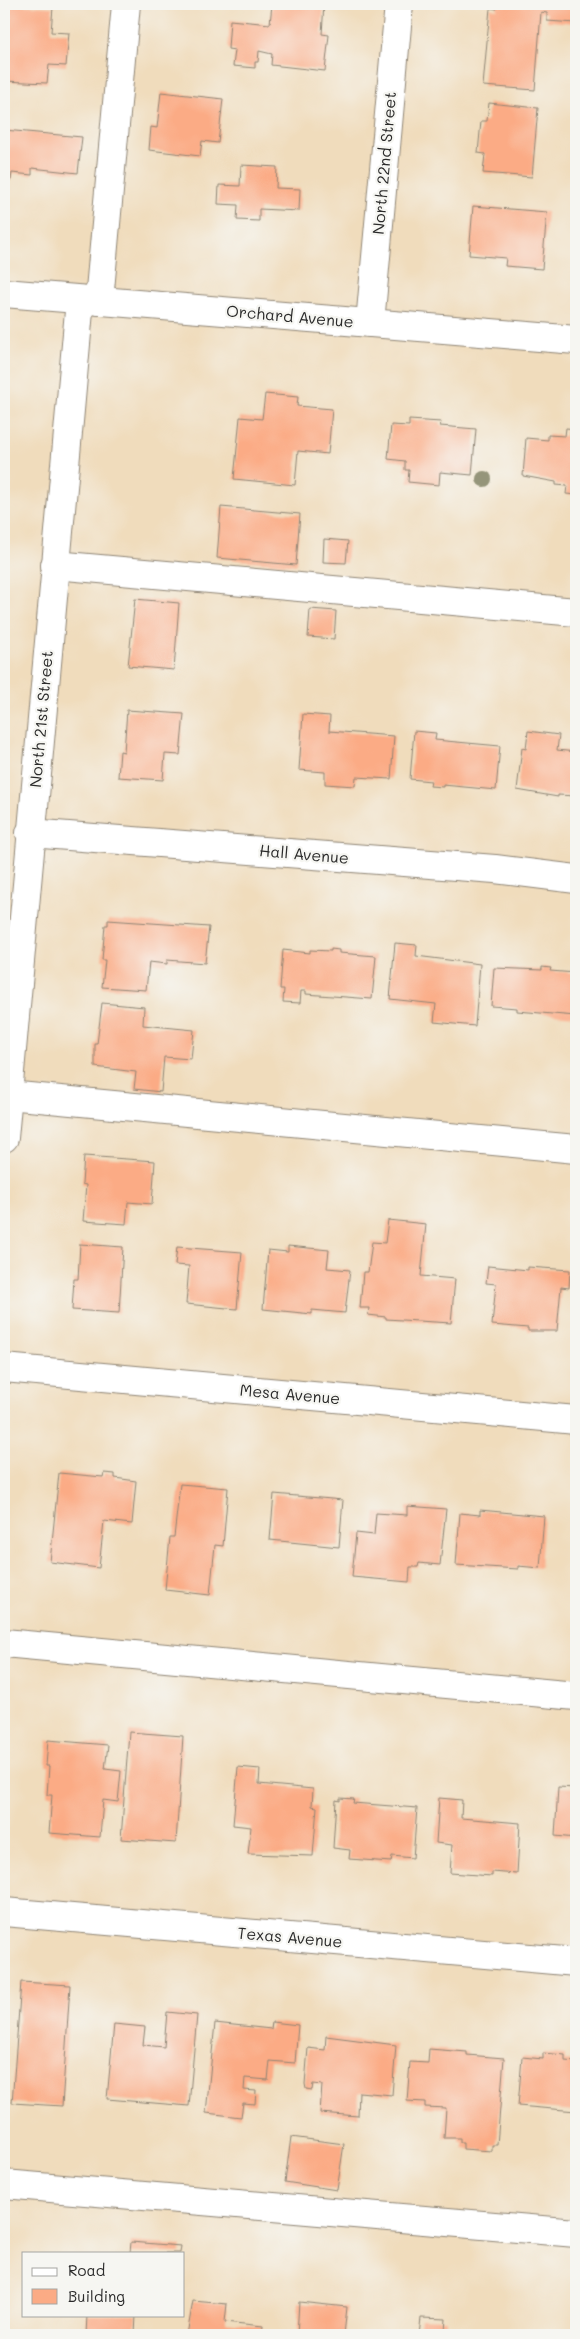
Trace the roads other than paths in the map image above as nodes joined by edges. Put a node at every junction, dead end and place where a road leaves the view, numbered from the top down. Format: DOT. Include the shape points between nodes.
graph roads {
  1 [pos="126,4"];
  2 [pos="399,4"];
  3 [pos="4,292"];
  4 [pos="90,300"];
  5 [pos="370,323"];
  6 [pos="576,340"];
  7 [pos="55,565"];
  8 [pos="576,612"];
  9 [pos="30,833"];
  10 [pos="576,879"];
  11 [pos="8,1095"];
  12 [pos="4,1138"];
  13 [pos="576,1149"];
  14 [pos="4,1368"];
  15 [pos="576,1420"];
  16 [pos="4,1643"];
  17 [pos="576,1696"];
  18 [pos="4,1912"];
  19 [pos="576,1962"];
  20 [pos="4,2184"];
  21 [pos="576,2233"];
  1 -- 4 [label="street, North 21st Street"];
  2 -- 5 [label="street, North 22nd Street"];
  3 -- 4 [label="street, Orchard Avenue"];
  4 -- 5 [label="street, Orchard Avenue"];
  4 -- 7 [label="street, North 21st Street"];
  5 -- 6 [label="street, Orchard Avenue"];
  7 -- 8 [label="street"];
  7 -- 9 [label="street, North 21st Street"];
  9 -- 10 [label="street, Hall Avenue" via="495,869"];
  9 -- 11 [label="street, North 21st Street"];
  11 -- 12 [label="street, North 21st Street"];
  11 -- 13 [label="street"];
  14 -- 15 [label="street, Mesa Avenue"];
  16 -- 17 [label="street"];
  18 -- 19 [label="street, Texas Avenue"];
  20 -- 21 [label="street"];
}
